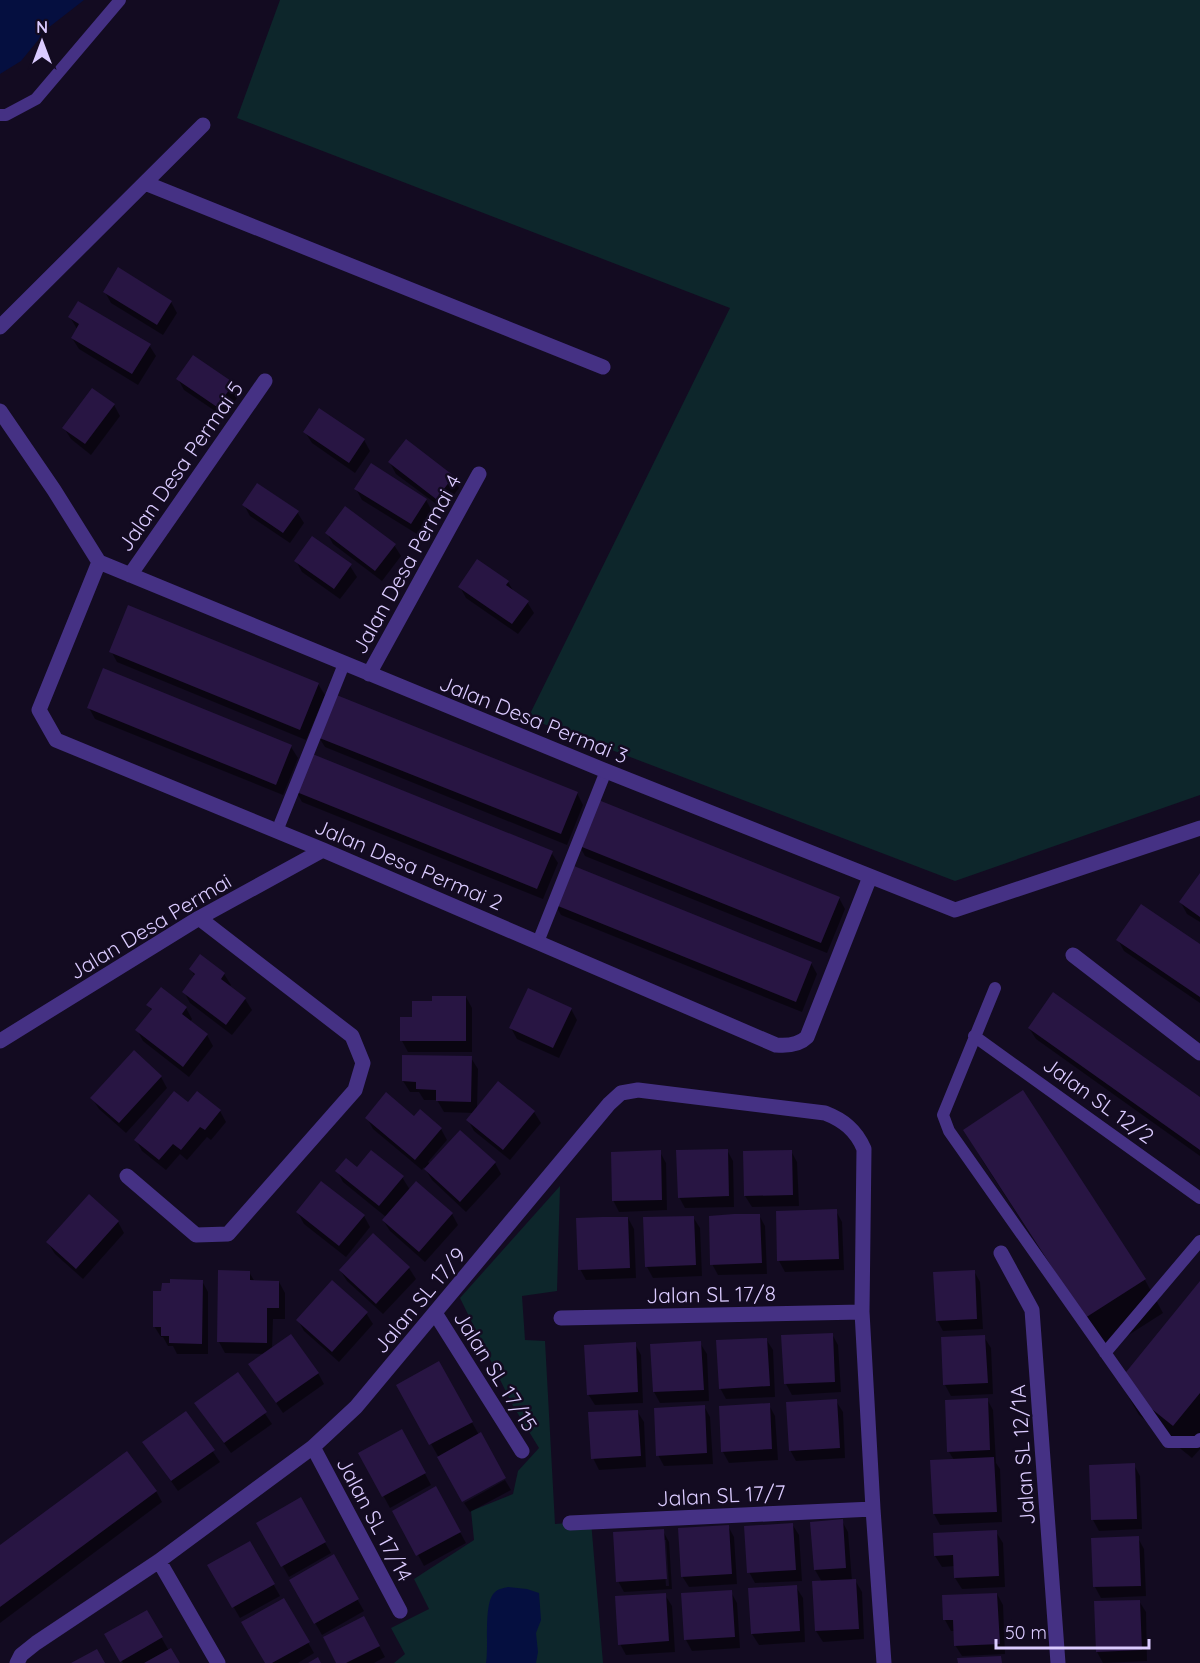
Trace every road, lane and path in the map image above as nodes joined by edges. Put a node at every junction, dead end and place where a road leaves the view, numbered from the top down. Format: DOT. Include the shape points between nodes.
graph roads {
  1 [pos="120,0"];
  2 [pos="0,115"];
  3 [pos="203,125"];
  4 [pos="145,183"];
  5 [pos="0,327"];
  6 [pos="603,367"];
  7 [pos="265,381"];
  8 [pos="0,411"];
  9 [pos="479,474"];
  10 [pos="99,562"];
  11 [pos="130,575"];
  12 [pos="344,664"];
  13 [pos="369,674"];
  14 [pos="606,771"];
  15 [pos="1200,828"];
  16 [pos="277,831"];
  17 [pos="323,850"];
  18 [pos="870,877"];
  19 [pos="200,918"];
  20 [pos="538,942"];
  21 [pos="1073,956"];
  22 [pos="995,988"];
  23 [pos="974,1036"];
  24 [pos="0,1041"];
  25 [pos="1200,1053"];
  26 [pos="127,1176"];
  27 [pos="1200,1198"];
  28 [pos="1200,1241"];
  29 [pos="1001,1253"];
  30 [pos="862,1312"];
  31 [pos="435,1313"];
  32 [pos="561,1318"];
  33 [pos="1106,1353"];
  34 [pos="1199,1440"];
  35 [pos="313,1447"];
  36 [pos="522,1451"];
  37 [pos="873,1509"];
  38 [pos="570,1522"];
  39 [pos="159,1561"];
  40 [pos="400,1611"];
  41 [pos="17,1663"];
  42 [pos="218,1663"];
  43 [pos="884,1663"];
  44 [pos="1058,1663"];
  1 -- 2 [label="lane" via="36,99"];
  3 -- 4 [label="street"];
  4 -- 5 [label="street"];
  4 -- 6 [label="street"];
  7 -- 11 [label="street, Jalan Desa Permai 5"];
  8 -- 10 [label="street"];
  9 -- 13 [label="street, Jalan Desa Permai 4"];
  10 -- 11 [label="street, Jalan Desa Permai 3"];
  10 -- 16 [label="street, Jalan Desa Permai 2" via="39,710 56,740"];
  11 -- 12 [label="street, Jalan Desa Permai 3"];
  12 -- 13 [label="street, Jalan Desa Permai 3"];
  12 -- 16 [label="lane"];
  13 -- 14 [label="street, Jalan Desa Permai 3"];
  14 -- 18 [label="street, Jalan Desa Permai 3"];
  14 -- 20 [label="lane"];
  15 -- 18 [label="street, Jalan Desa Permai 3" via="955,910"];
  16 -- 17 [label="street, Jalan Desa Permai 2"];
  17 -- 19 [label="street, Jalan Desa Permai"];
  17 -- 20 [label="street, Jalan Desa Permai 2"];
  18 -- 20 [label="street, Jalan Desa Permai 2" via="807,1037 795,1044 776,1044"];
  19 -- 24 [label="street, Jalan Desa Permai"];
  19 -- 26 [label="street" via="352,1036 363,1063 355,1090 228,1234 196,1235"];
  21 -- 25 [label="street"];
  22 -- 23 [label="lane"];
  23 -- 27 [label="lane, Jalan SL 12/2"];
  23 -- 33 [label="lane" via="944,1115 949,1131"];
  28 -- 33 [label="lane"];
  29 -- 44 [label="street, Jalan SL 12/1A" via="1032,1310"];
  30 -- 31 [label="street, Jalan SL 17/9" via="864,1149 849,1126 825,1113 638,1090 621,1093 609,1104"];
  30 -- 32 [label="street, Jalan SL 17/8"];
  30 -- 37 [label="street"];
  31 -- 35 [label="street, Jalan SL 17/9" via="356,1407"];
  31 -- 36 [label="street, Jalan SL 17/15"];
  33 -- 34 [label="lane" via="1168,1442"];
  35 -- 39 [label="street, Jalan SL 17/9"];
  35 -- 40 [label="street, Jalan SL 17/14"];
  37 -- 38 [label="street, Jalan SL 17/7"];
  37 -- 43 [label="street"];
  39 -- 41 [label="street, Jalan SL 17/9" via="36,1643"];
  39 -- 42 [label="street"];
}
